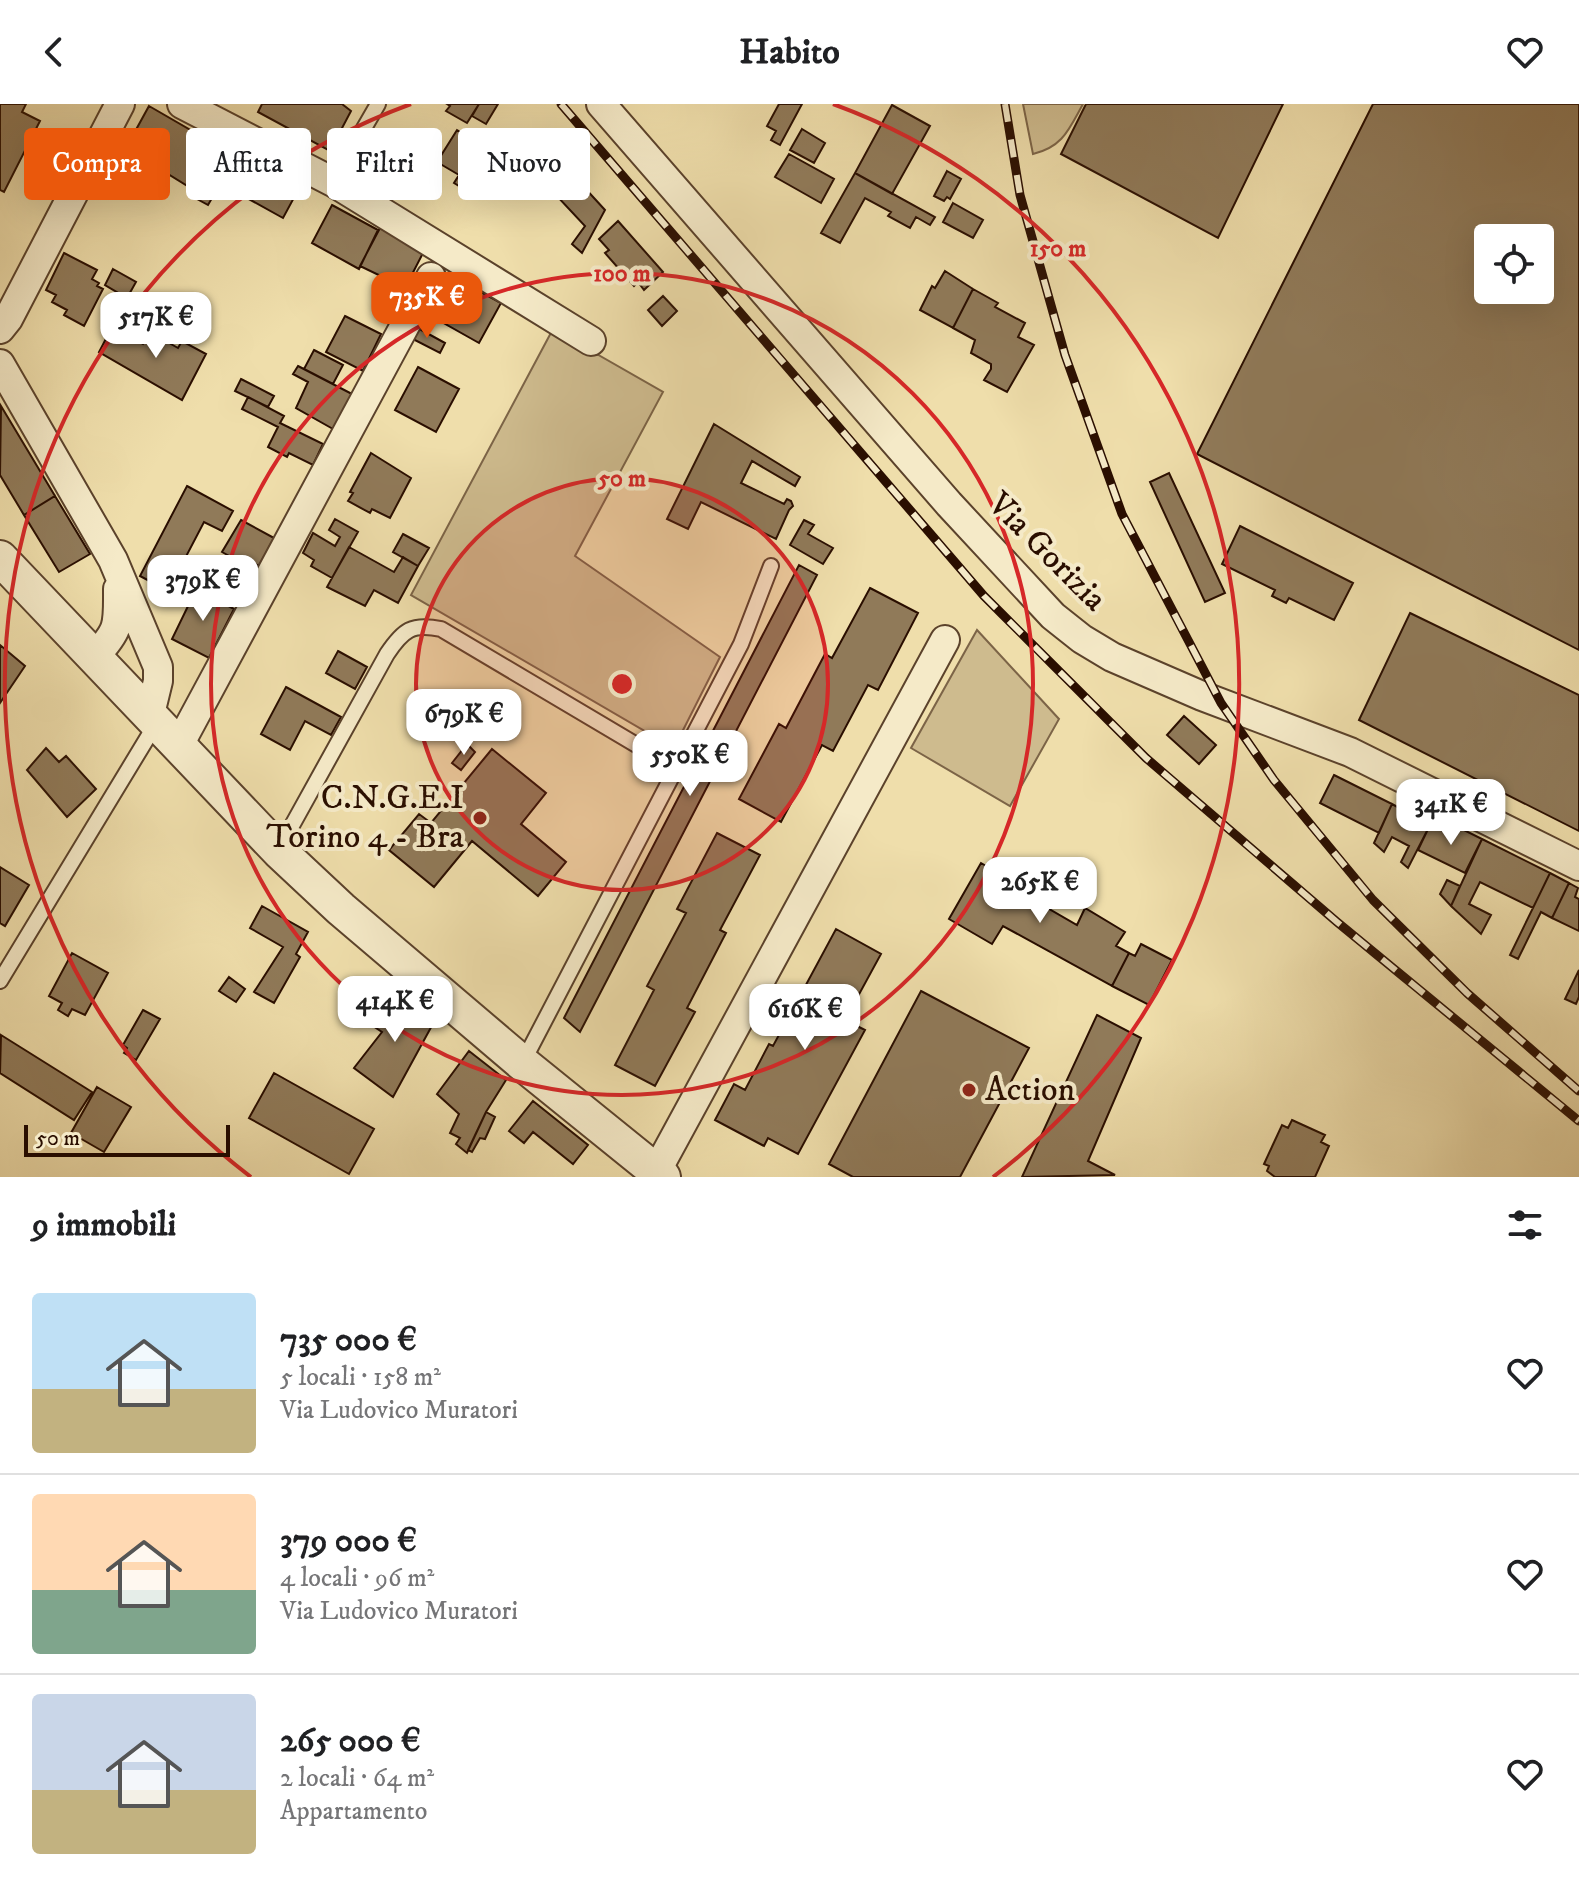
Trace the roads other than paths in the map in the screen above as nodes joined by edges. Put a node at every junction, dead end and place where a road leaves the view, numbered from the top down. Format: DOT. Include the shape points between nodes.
graph roads {
  1 [pos="120,104"];
  2 [pos="182,104"];
  3 [pos="378,104"];
  4 [pos="601,104"];
  5 [pos="364,128"];
  6 [pos="327,179"];
  7 [pos="362,200"];
  8 [pos="431,277"];
  9 [pos="0,329"];
  10 [pos="591,341"];
  11 [pos="0,364"];
  12 [pos="0,558"];
  13 [pos="771,566"];
  14 [pos="118,576"];
  15 [pos="945,640"];
  16 [pos="95,656"];
  17 [pos="162,727"];
  18 [pos="677,769"];
  19 [pos="279,851"];
  20 [pos="1579,866"];
  21 [pos="0,981"];
  22 [pos="522,1063"];
  23 [pos="660,1174"];
  1 -- 9 [label="street"];
  2 -- 6 [label="street"];
  3 -- 5 [label="lane"];
  4 -- 20 [label="street, Via Gorizia" via="949,504 1053,616 1082,639 1202,696 1350,752"];
  7 -- 10 [label="street"];
  8 -- 17 [label="street"];
  11 -- 14 [label="street"];
  12 -- 16 [label="street"];
  13 -- 18 [label="lane" via="741,644"];
  14 -- 16 [label="street" via="118,625"];
  14 -- 17 [label="street" via="158,667"];
  15 -- 23 [label="street"];
  16 -- 17 [label="street"];
  17 -- 19 [label="street"];
  17 -- 21 [label="lane"];
  18 -- 19 [label="lane" via="441,629 422,625 408,630 387,654"];
  18 -- 22 [label="lane"];
  19 -- 22 [label="street"];
  22 -- 23 [label="street"];
}
